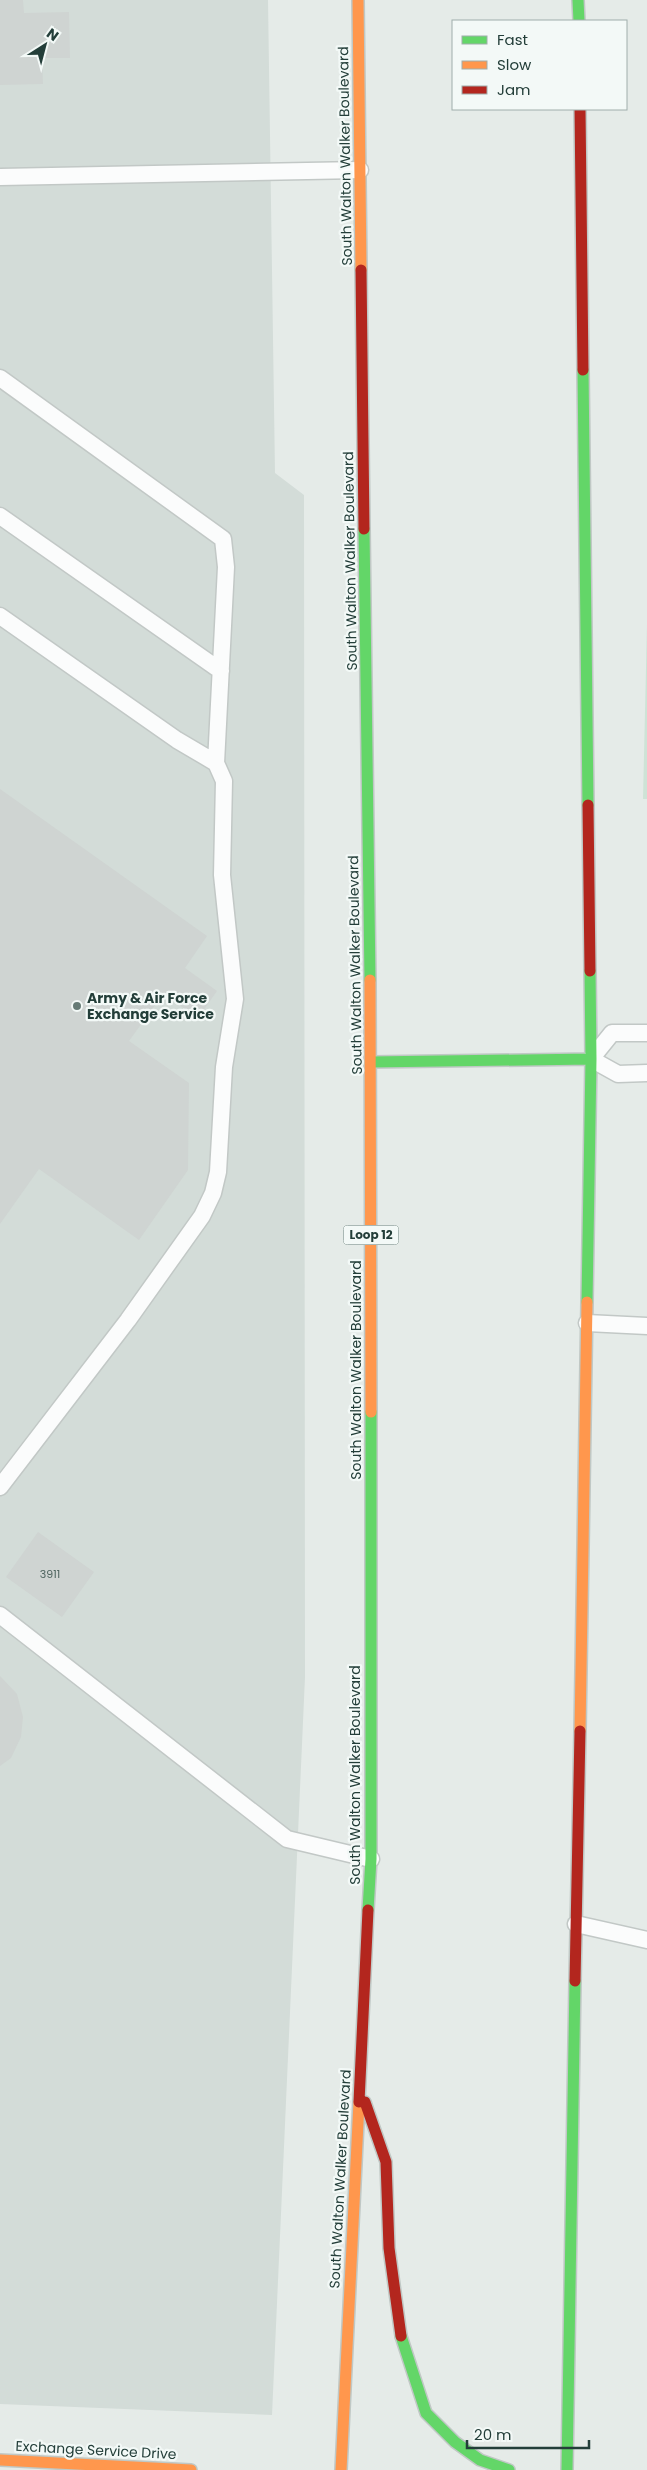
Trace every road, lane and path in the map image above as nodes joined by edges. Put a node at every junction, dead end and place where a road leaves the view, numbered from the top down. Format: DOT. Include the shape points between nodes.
graph roads {
  1 [pos="358,0"];
  2 [pos="578,0"];
  3 [pos="579,20"];
  4 [pos="580,110"];
  5 [pos="360,170"];
  6 [pos="0,177"];
  7 [pos="0,378"];
  8 [pos="0,516"];
  9 [pos="0,616"];
  10 [pos="221,672"];
  11 [pos="216,764"];
  12 [pos="647,1033"];
  13 [pos="591,1059"];
  14 [pos="371,1062"];
  15 [pos="647,1073"];
  16 [pos="587,1323"];
  17 [pos="647,1326"];
  18 [pos="0,1487"];
  19 [pos="0,1615"];
  20 [pos="371,1859"];
  21 [pos="576,1924"];
  22 [pos="647,1940"];
  23 [pos="360,2089"];
  24 [pos="0,2460"];
  25 [pos="191,2470"];
  26 [pos="341,2470"];
  27 [pos="509,2470"];
  28 [pos="567,2470"];
  1 -- 5 [label="main road, South Walton Walker Boulevard / Loop 12"];
  2 -- 3 [label="main road"];
  4 -- 13 [label="main road"];
  5 -- 6 [label="lane"];
  5 -- 14 [label="main road, South Walton Walker Boulevard / Loop 12"];
  7 -- 10 [label="lane" via="223,539 226,567"];
  8 -- 10 [label="lane"];
  9 -- 11 [label="lane"];
  10 -- 11 [label="lane"];
  11 -- 18 [label="lane" via="224,781 222,875 235,999 224,1067 218,1172 213,1193 202,1216 128,1320"];
  12 -- 13 [label="lane" via="612,1033"];
  13 -- 14 [label="main road"];
  13 -- 15 [label="lane" via="618,1074"];
  13 -- 16 [label="main road"];
  14 -- 20 [label="main road, South Walton Walker Boulevard / Loop 12"];
  16 -- 17 [label="lane"];
  16 -- 21 [label="main road"];
  19 -- 20 [label="lane" via="287,1839"];
  20 -- 23 [label="main road, South Walton Walker Boulevard / Loop 12"];
  21 -- 22 [label="lane"];
  21 -- 28 [label="main road"];
  23 -- 26 [label="main road, South Walton Walker Boulevard / Loop 12"];
  23 -- 27 [label="main road" via="386,2162 389,2248 401,2336 426,2413 455,2442 480,2460"];
  24 -- 25 [label="main road, Exchange Service Drive"];
}
